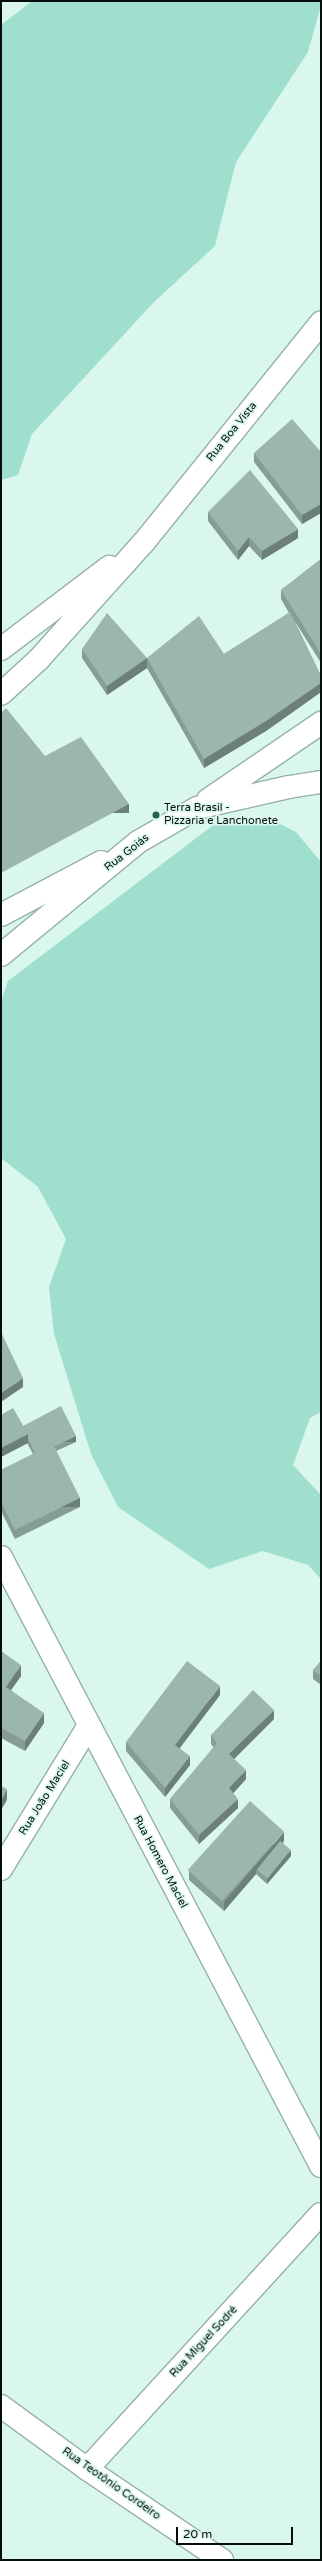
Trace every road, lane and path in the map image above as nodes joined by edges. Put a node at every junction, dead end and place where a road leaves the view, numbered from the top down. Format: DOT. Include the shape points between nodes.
graph roads {
  1 [pos="321,323"];
  2 [pos="144,542"];
  3 [pos="1,649"];
  4 [pos="1,694"];
  5 [pos="321,723"];
  6 [pos="321,782"];
  7 [pos="197,808"];
  8 [pos="138,842"];
  9 [pos="1,915"];
  10 [pos="1,955"];
  11 [pos="1,1557"];
  12 [pos="88,1727"];
  13 [pos="1,1869"];
  14 [pos="321,2166"];
  15 [pos="321,2214"];
  16 [pos="1,2406"];
  17 [pos="87,2469"];
  18 [pos="222,2560"];
  1 -- 2 [label="street, Rua Boa Vista"];
  2 -- 3 [label="street, Rua Boa Vista"];
  2 -- 4 [label="street, Rua Boa Vista" via="39,659"];
  5 -- 7 [label="street"];
  6 -- 7 [label="street, Rua Goiás" via="289,786"];
  7 -- 8 [label="street, Rua Goiás"];
  8 -- 9 [label="street"];
  8 -- 10 [label="street, Rua Goiás"];
  11 -- 12 [label="street, Rua Homero Maciel"];
  12 -- 13 [label="street, Rua João Maciel"];
  12 -- 14 [label="street, Rua Homero Maciel"];
  15 -- 17 [label="street, Rua Miguel Sodré"];
  16 -- 17 [label="street, Rua Teotônio Cordeiro"];
  17 -- 18 [label="street, Rua Teotônio Cordeiro"];
}
